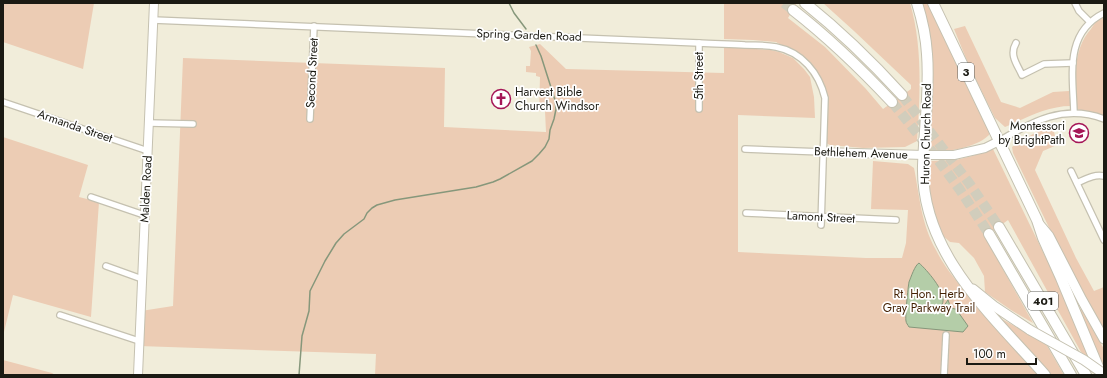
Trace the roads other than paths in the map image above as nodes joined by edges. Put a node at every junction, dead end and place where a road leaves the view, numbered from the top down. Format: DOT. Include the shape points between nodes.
graph roads {
  1 [pos="154,3"];
  2 [pos="805,3"];
  3 [pos="917,3"];
  4 [pos="933,3"];
  5 [pos="1075,3"];
  6 [pos="793,10"];
  7 [pos="1104,13"];
  8 [pos="153,20"];
  9 [pos="1090,22"];
  10 [pos="314,26"];
  11 [pos="699,43"];
  12 [pos="1016,43"];
  13 [pos="1073,63"];
  14 [pos="902,95"];
  15 [pos="3,102"];
  16 [pos="892,102"];
  17 [pos="699,109"];
  18 [pos="1074,113"];
  19 [pos="1104,118"];
  20 [pos="310,119"];
  21 [pos="149,123"];
  22 [pos="193,124"];
  23 [pos="999,142"];
  24 [pos="745,149"];
  25 [pos="148,151"];
  26 [pos="823,152"];
  27 [pos="924,155"];
  28 [pos="1072,171"];
  29 [pos="1104,176"];
  30 [pos="1077,183"];
  31 [pos="91,197"];
  32 [pos="746,213"];
  33 [pos="144,215"];
  34 [pos="821,217"];
  35 [pos="896,220"];
  36 [pos="1037,220"];
  37 [pos="821,225"];
  38 [pos="999,226"];
  39 [pos="989,234"];
  40 [pos="1104,240"];
  41 [pos="106,266"];
  42 [pos="142,279"];
  43 [pos="966,283"];
  44 [pos="60,315"];
  45 [pos="946,335"];
  46 [pos="1104,339"];
  47 [pos="139,341"];
  48 [pos="138,375"];
  49 [pos="944,375"];
  50 [pos="1045,375"];
  51 [pos="1071,375"];
  52 [pos="1086,375"];
  53 [pos="1103,375"];
  1 -- 8 [label="main road, Malden Road"];
  2 -- 14 [label="highway" via="837,30"];
  3 -- 27 [label="highway, Huron Church Road" via="927,60"];
  4 -- 23 [label="highway, 3"];
  5 -- 9 [label="street"];
  6 -- 16 [label="highway" via="838,48"];
  7 -- 9 [label="street"];
  8 -- 10 [label="street, Spring Garden Road"];
  8 -- 21 [label="main road, Malden Road"];
  9 -- 13 [label="street" via="1080,34"];
  10 -- 11 [label="street, Spring Garden Road"];
  10 -- 20 [label="street, Second Street"];
  11 -- 17 [label="street, 5th Street"];
  11 -- 26 [label="street, Spring Garden Road" via="777,48 787,50 803,60 818,78 825,98"];
  12 -- 13 [label="street" via="1013,54 1022,75 1044,64"];
  13 -- 18 [label="street"];
  15 -- 25 [label="street, Armanda Street"];
  18 -- 19 [label="street"];
  18 -- 23 [label="street" via="1038,121"];
  21 -- 22 [label="street"];
  21 -- 25 [label="main road, Malden Road"];
  23 -- 27 [label="main road, Bethlehem Avenue" via="959,154"];
  23 -- 36 [label="highway, 3"];
  24 -- 26 [label="street, Bethlehem Avenue"];
  25 -- 33 [label="main road, Malden Road"];
  26 -- 27 [label="main road, Bethlehem Avenue"];
  26 -- 34 [label="street, Spring Garden Road"];
  27 -- 43 [label="highway, Huron Church Road" via="925,186 932,220 943,249"];
  28 -- 30 [label="street"];
  29 -- 30 [label="street" via="1093,176"];
  30 -- 40 [label="street"];
  31 -- 33 [label="street"];
  32 -- 34 [label="street, Lamont Street"];
  33 -- 42 [label="main road, Malden Road"];
  34 -- 35 [label="street, Lamont Street"];
  34 -- 37 [label="street, Spring Garden Road"];
  36 -- 46 [label="main road, 3" via="1049,236"];
  36 -- 53 [label="highway" via="1042,238 1062,278"];
  38 -- 52 [label="highway, 401"];
  39 -- 51 [label="highway, 401"];
  41 -- 42 [label="street"];
  42 -- 47 [label="main road, Malden Road"];
  43 -- 50 [label="highway"];
  43 -- 53 [label="main road, Huron Church Road, bridge" via="994,306 1030,330 1084,360"];
  44 -- 47 [label="street"];
  45 -- 49 [label="street"];
  47 -- 48 [label="main road, Malden Road"];
}
